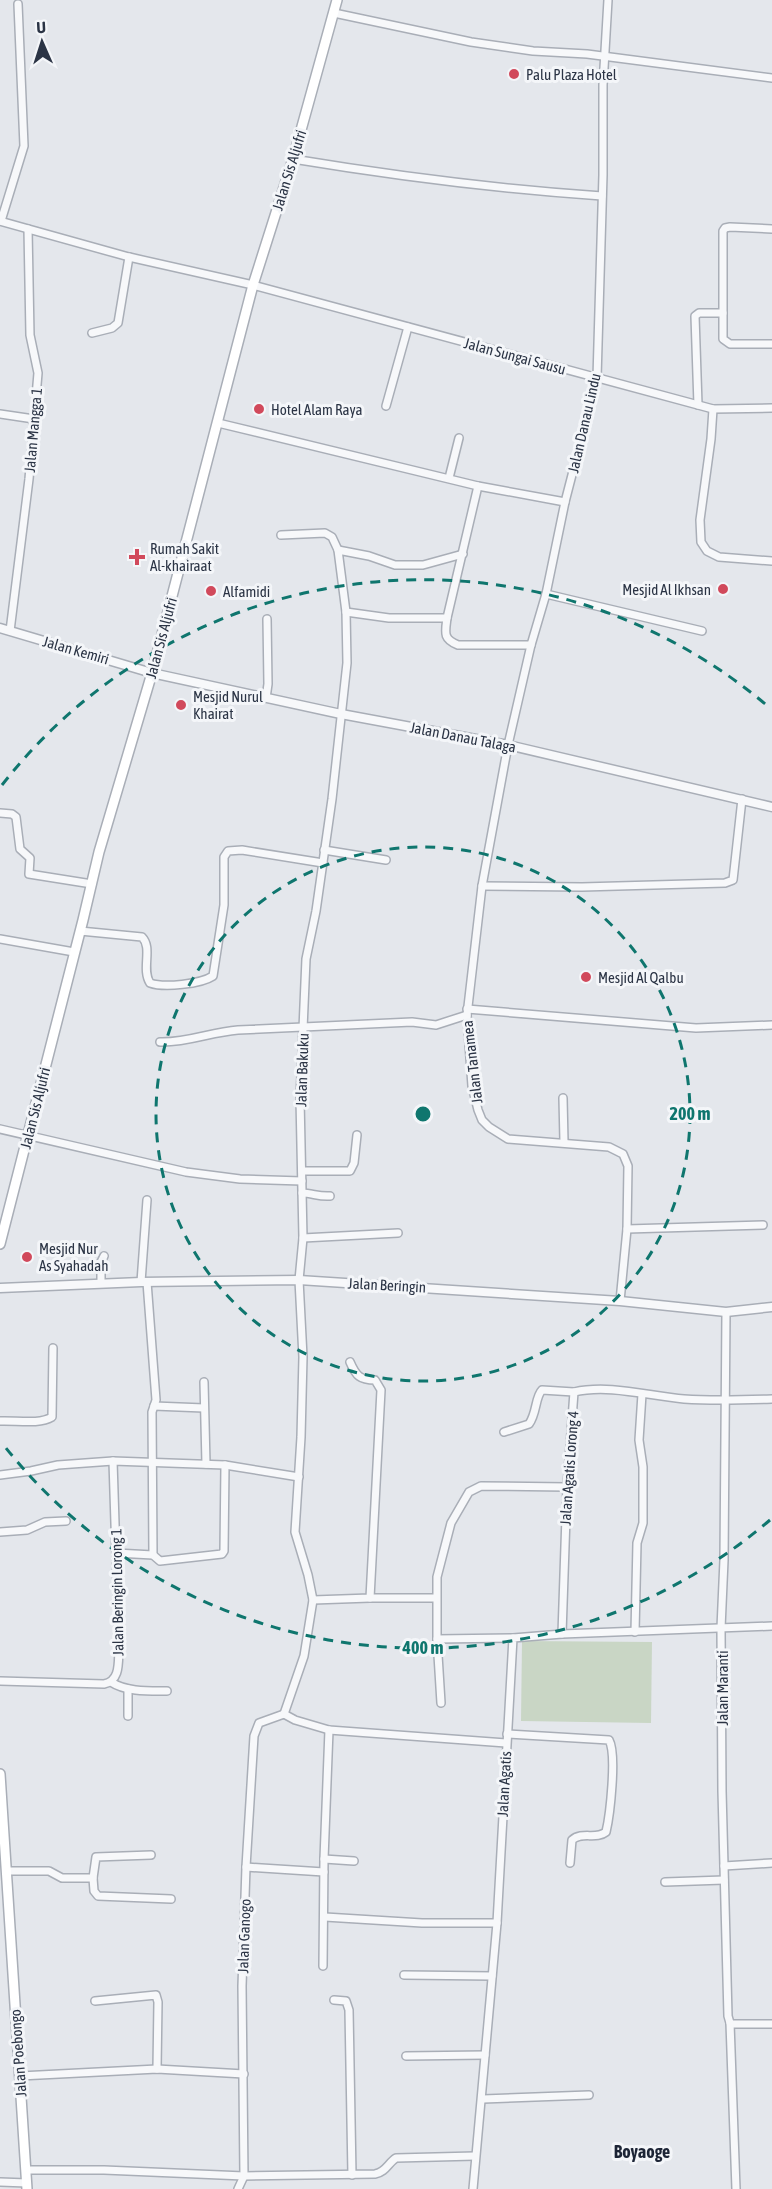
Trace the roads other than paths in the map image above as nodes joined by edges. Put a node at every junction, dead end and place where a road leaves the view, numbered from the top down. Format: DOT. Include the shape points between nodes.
graph roads {
  1 [pos="337,0"];
  2 [pos="608,0"];
  3 [pos="18,4"];
  4 [pos="334,13"];
  5 [pos="605,57"];
  6 [pos="772,78"];
  7 [pos="293,159"];
  8 [pos="602,196"];
  9 [pos="1,221"];
  10 [pos="28,229"];
  11 [pos="772,229"];
  12 [pos="129,258"];
  13 [pos="253,285"];
  14 [pos="723,313"];
  15 [pos="408,327"];
  16 [pos="92,333"];
  17 [pos="772,344"];
  18 [pos="597,378"];
  19 [pos="698,405"];
  20 [pos="386,406"];
  21 [pos="772,408"];
  22 [pos="712,409"];
  23 [pos="0,414"];
  24 [pos="34,419"];
  25 [pos="218,423"];
  26 [pos="459,438"];
  27 [pos="449,478"];
  28 [pos="478,486"];
  29 [pos="565,502"];
  30 [pos="281,535"];
  31 [pos="338,550"];
  32 [pos="463,554"];
  33 [pos="772,561"];
  34 [pos="546,594"];
  35 [pos="346,612"];
  36 [pos="447,618"];
  37 [pos="267,619"];
  38 [pos="0,628"];
  39 [pos="10,631"];
  40 [pos="702,631"];
  41 [pos="531,645"];
  42 [pos="152,673"];
  43 [pos="266,698"];
  44 [pos="341,714"];
  45 [pos="508,745"];
  46 [pos="742,799"];
  47 [pos="772,807"];
  48 [pos="0,813"];
  49 [pos="324,850"];
  50 [pos="386,860"];
  51 [pos="323,863"];
  52 [pos="92,884"];
  53 [pos="482,886"];
  54 [pos="80,931"];
  55 [pos="0,939"];
  56 [pos="74,952"];
  57 [pos="467,1012"];
  58 [pos="772,1025"];
  59 [pos="303,1028"];
  60 [pos="160,1042"];
  61 [pos="563,1098"];
  62 [pos="0,1129"];
  63 [pos="357,1135"];
  64 [pos="28,1136"];
  65 [pos="564,1142"];
  66 [pos="302,1171"];
  67 [pos="302,1181"];
  68 [pos="302,1193"];
  69 [pos="330,1196"];
  70 [pos="147,1200"];
  71 [pos="763,1225"];
  72 [pos="627,1229"];
  73 [pos="398,1233"];
  74 [pos="303,1239"];
  75 [pos="0,1244"];
  76 [pos="104,1256"];
  77 [pos="299,1280"];
  78 [pos="144,1282"];
  79 [pos="101,1283"];
  80 [pos="0,1288"];
  81 [pos="620,1301"];
  82 [pos="772,1307"];
  83 [pos="726,1312"];
  84 [pos="53,1348"];
  85 [pos="350,1362"];
  86 [pos="204,1382"];
  87 [pos="574,1392"];
  88 [pos="642,1394"];
  89 [pos="772,1399"];
  90 [pos="724,1401"];
  91 [pos="154,1406"];
  92 [pos="204,1408"];
  93 [pos="0,1421"];
  94 [pos="504,1432"];
  95 [pos="113,1461"];
  96 [pos="152,1463"];
  97 [pos="206,1464"];
  98 [pos="225,1465"];
  99 [pos="0,1475"];
  100 [pos="299,1476"];
  101 [pos="567,1487"];
  102 [pos="66,1521"];
  103 [pos="0,1532"];
  104 [pos="116,1552"];
  105 [pos="153,1555"];
  106 [pos="370,1598"];
  107 [pos="436,1598"];
  108 [pos="312,1600"];
  109 [pos="772,1626"];
  110 [pos="721,1628"];
  111 [pos="635,1632"];
  112 [pos="562,1634"];
  113 [pos="513,1638"];
  114 [pos="437,1639"];
  115 [pos="0,1681"];
  116 [pos="111,1682"];
  117 [pos="128,1689"];
  118 [pos="166,1691"];
  119 [pos="441,1703"];
  120 [pos="284,1714"];
  121 [pos="128,1716"];
  122 [pos="329,1730"];
  123 [pos="507,1734"];
  124 [pos="506,1743"];
  125 [pos="0,1774"];
  126 [pos="151,1855"];
  127 [pos="324,1859"];
  128 [pos="354,1861"];
  129 [pos="570,1863"];
  130 [pos="772,1863"];
  131 [pos="724,1866"];
  132 [pos="246,1867"];
  133 [pos="6,1871"];
  134 [pos="324,1872"];
  135 [pos="93,1878"];
  136 [pos="724,1880"];
  137 [pos="665,1882"];
  138 [pos="171,1899"];
  139 [pos="324,1917"];
  140 [pos="496,1923"];
  141 [pos="323,1966"];
  142 [pos="404,1975"];
  143 [pos="492,1976"];
  144 [pos="334,2000"];
  145 [pos="95,2001"];
  146 [pos="730,2023"];
  147 [pos="772,2024"];
  148 [pos="485,2055"];
  149 [pos="406,2056"];
  150 [pos="157,2069"];
  151 [pos="244,2074"];
  152 [pos="20,2076"];
  153 [pos="589,2095"];
  154 [pos="483,2099"];
  155 [pos="476,2156"];
  156 [pos="26,2170"];
  157 [pos="352,2175"];
  158 [pos="244,2176"];
  159 [pos="0,2182"];
  160 [pos="27,2186"];
  161 [pos="238,2189"];
  162 [pos="473,2189"];
  163 [pos="736,2189"];
  1 -- 4 [label="main road, Jalan Sis Aljufri"];
  2 -- 5 [label="street, Jalan Danau Lindu"];
  3 -- 9 [label="street" via="24,146"];
  4 -- 5 [label="street" via="471,42"];
  4 -- 7 [label="main road, Jalan Sis Aljufri"];
  5 -- 6 [label="street"];
  5 -- 8 [label="street, Jalan Danau Lindu"];
  7 -- 8 [label="street" via="444,182"];
  7 -- 13 [label="main road, Jalan Sis Aljufri"];
  8 -- 18 [label="street, Jalan Danau Lindu"];
  9 -- 10 [label="street, Jalan Sungai Sausu"];
  10 -- 12 [label="street, Jalan Sungai Sausu"];
  10 -- 24 [label="street, Jalan Mangga 1" via="30,335 38,373"];
  11 -- 14 [label="street" via="730,227 723,231"];
  12 -- 13 [label="street, Jalan Sungai Sausu"];
  12 -- 16 [label="street" via="118,323"];
  13 -- 15 [label="street, Jalan Sungai Sausu"];
  13 -- 25 [label="main road, Jalan Sis Aljufri"];
  14 -- 17 [label="street" via="725,342"];
  14 -- 19 [label="street" via="695,316"];
  15 -- 18 [label="street, Jalan Sungai Sausu"];
  15 -- 20 [label="street"];
  18 -- 19 [label="street, Jalan Sungai Sausu"];
  18 -- 29 [label="street, Jalan Danau Lindu"];
  19 -- 22 [label="street, Jalan Sungai Sausu"];
  21 -- 22 [label="street, Jalan Sungai Sausu"];
  22 -- 33 [label="street" via="701,542 707,551 719,557"];
  23 -- 24 [label="street"];
  24 -- 39 [label="street, Jalan Mangga 1"];
  25 -- 27 [label="street"];
  25 -- 42 [label="main road, Jalan Sis Aljufri"];
  26 -- 27 [label="street"];
  27 -- 28 [label="street"];
  28 -- 29 [label="street"];
  28 -- 32 [label="street"];
  29 -- 34 [label="street, Jalan Danau Lindu"];
  30 -- 31 [label="street" via="329,534"];
  31 -- 32 [label="street" via="395,565 423,565"];
  31 -- 35 [label="street, Jalan Bakuku"];
  32 -- 36 [label="street"];
  34 -- 40 [label="street"];
  34 -- 41 [label="street, Jalan Danau Lindu"];
  35 -- 36 [label="street" via="389,618"];
  35 -- 44 [label="street, Jalan Bakuku" via="347,663"];
  36 -- 41 [label="street" via="446,636 458,645"];
  37 -- 43 [label="street"];
  38 -- 39 [label="street, Jalan Kemiri"];
  39 -- 42 [label="street, Jalan Kemiri"];
  41 -- 45 [label="street, Jalan Danau Lindu"];
  42 -- 43 [label="street, Jalan Danau Talaga"];
  42 -- 52 [label="main road, Jalan Sis Aljufri"];
  43 -- 44 [label="street, Jalan Danau Talaga"];
  44 -- 45 [label="street, Jalan Danau Talaga"];
  44 -- 49 [label="street, Jalan Bakuku"];
  45 -- 46 [label="street, Jalan Danau Talaga"];
  45 -- 53 [label="street, Jalan Tanamea"];
  46 -- 47 [label="street, Jalan Danau Talaga"];
  46 -- 53 [label="street" via="733,880 725,883"];
  48 -- 52 [label="street" via="16,818 20,849 30,858 29,874"];
  49 -- 50 [label="street"];
  49 -- 51 [label="street, Jalan Bakuku"];
  51 -- 54 [label="street" via="228,851 224,857 224,905 216,963 213,976 204,981 150,983 146,975 147,944 142,937"];
  51 -- 59 [label="street, Jalan Bakuku" via="306,959"];
  52 -- 54 [label="main road, Jalan Sis Aljufri"];
  53 -- 57 [label="street, Jalan Tanamea"];
  54 -- 56 [label="main road, Jalan Sis Aljufri"];
  55 -- 56 [label="street"];
  56 -- 64 [label="main road, Jalan Sis Aljufri"];
  57 -- 58 [label="street" via="696,1028"];
  57 -- 59 [label="street" via="436,1025 412,1022"];
  57 -- 65 [label="street, Jalan Tanamea" via="472,1086 482,1120 508,1139"];
  59 -- 60 [label="street" via="225,1031 179,1043"];
  59 -- 66 [label="street, Jalan Bakuku"];
  61 -- 65 [label="street"];
  62 -- 64 [label="street"];
  63 -- 66 [label="street" via="350,1171"];
  64 -- 67 [label="street" via="186,1172"];
  64 -- 75 [label="main road, Jalan Sis Aljufri"];
  65 -- 72 [label="street, Jalan Tanamea" via="609,1147 623,1154 628,1166"];
  66 -- 67 [label="street, Jalan Bakuku"];
  67 -- 68 [label="street, Jalan Bakuku"];
  68 -- 69 [label="street"];
  68 -- 74 [label="street, Jalan Bakuku"];
  70 -- 78 [label="street"];
  71 -- 72 [label="street"];
  72 -- 81 [label="street, Jalan Tanamea"];
  73 -- 74 [label="street"];
  74 -- 77 [label="street, Jalan Bakuku"];
  76 -- 79 [label="street"];
  77 -- 78 [label="street, Jalan Beringin"];
  77 -- 81 [label="street, Jalan Beringin"];
  77 -- 100 [label="street, Jalan Bakuku" via="303,1357"];
  78 -- 79 [label="street, Jalan Beringin"];
  78 -- 91 [label="street" via="156,1380"];
  79 -- 80 [label="street, Jalan Beringin"];
  81 -- 83 [label="street, Jalan Beringin"];
  82 -- 83 [label="street, Jalan Beringin"];
  83 -- 90 [label="street, Jalan Maranti"];
  84 -- 93 [label="street" via="51,1418"];
  85 -- 106 [label="street" via="355,1374 375,1380 381,1390"];
  86 -- 92 [label="street"];
  87 -- 88 [label="street, Jalan Agatis Lorong 4" via="593,1389"];
  87 -- 94 [label="street" via="542,1390 529,1424"];
  87 -- 101 [label="street, Jalan Agatis Lorong 4"];
  88 -- 90 [label="street, Jalan Agatis Lorong 4"];
  88 -- 111 [label="street" via="639,1440 643,1523 637,1543"];
  89 -- 90 [label="street, Jalan Agatis Lorong 4"];
  90 -- 110 [label="street, Jalan Maranti"];
  91 -- 92 [label="street"];
  91 -- 96 [label="street"];
  92 -- 97 [label="street"];
  95 -- 96 [label="street"];
  95 -- 99 [label="street"];
  95 -- 104 [label="street, Jalan Beringin Lorong 1"];
  96 -- 97 [label="street"];
  96 -- 105 [label="street"];
  97 -- 98 [label="street"];
  98 -- 100 [label="street"];
  98 -- 105 [label="street" via="222,1554 160,1561"];
  100 -- 108 [label="street, Jalan Bakuku" via="295,1532"];
  101 -- 107 [label="street" via="481,1486 469,1492 451,1523 437,1576"];
  101 -- 112 [label="street, Jalan Agatis Lorong 4"];
  102 -- 103 [label="street"];
  104 -- 105 [label="street"];
  104 -- 116 [label="street, Jalan Beringin Lorong 1" via="119,1648 117,1673"];
  106 -- 107 [label="street"];
  106 -- 108 [label="street"];
  107 -- 114 [label="street"];
  108 -- 120 [label="street, Jalan Bakuku" via="304,1656"];
  109 -- 110 [label="street"];
  110 -- 111 [label="street"];
  110 -- 131 [label="street, Jalan Maranti"];
  111 -- 112 [label="street"];
  112 -- 113 [label="street"];
  113 -- 114 [label="street"];
  113 -- 123 [label="street, Jalan Agatis"];
  114 -- 119 [label="street"];
  115 -- 116 [label="street"];
  116 -- 117 [label="street"];
  117 -- 118 [label="street"];
  117 -- 121 [label="street"];
  120 -- 122 [label="street"];
  120 -- 132 [label="street, Jalan Ganogo" via="264,1720 255,1730"];
  122 -- 124 [label="street"];
  122 -- 127 [label="street"];
  123 -- 124 [label="street, Jalan Agatis"];
  123 -- 129 [label="street" via="597,1738 611,1743 606,1833 574,1837"];
  124 -- 140 [label="street, Jalan Agatis"];
  125 -- 133 [label="main road, Jalan Poebongo"];
  126 -- 135 [label="street" via="96,1857"];
  127 -- 128 [label="street"];
  127 -- 134 [label="street"];
  130 -- 131 [label="street"];
  131 -- 136 [label="street, Jalan Maranti"];
  132 -- 134 [label="street"];
  132 -- 151 [label="street, Jalan Ganogo"];
  133 -- 135 [label="street" via="49,1871 62,1878"];
  133 -- 152 [label="main road, Jalan Poebongo"];
  134 -- 139 [label="street"];
  135 -- 138 [label="street" via="98,1896"];
  136 -- 137 [label="street"];
  136 -- 146 [label="street, Jalan Maranti"];
  139 -- 140 [label="street"];
  139 -- 141 [label="street"];
  140 -- 143 [label="street, Jalan Agatis"];
  142 -- 143 [label="street"];
  143 -- 148 [label="street, Jalan Agatis"];
  144 -- 157 [label="street" via="346,2001 349,2010"];
  145 -- 150 [label="street" via="156,1995"];
  146 -- 147 [label="street"];
  146 -- 163 [label="street, Jalan Maranti"];
  148 -- 149 [label="street"];
  148 -- 154 [label="street, Jalan Agatis"];
  150 -- 151 [label="street"];
  150 -- 152 [label="street"];
  151 -- 158 [label="street, Jalan Ganogo"];
  152 -- 156 [label="main road, Jalan Poebongo"];
  153 -- 154 [label="street"];
  154 -- 155 [label="street, Jalan Agatis"];
  155 -- 157 [label="street" via="396,2158 380,2173"];
  155 -- 162 [label="street, Jalan Agatis"];
  156 -- 158 [label="street"];
  156 -- 160 [label="main road, Jalan Poebongo"];
  157 -- 158 [label="street"];
  158 -- 161 [label="street"];
  159 -- 160 [label="street"];
}
